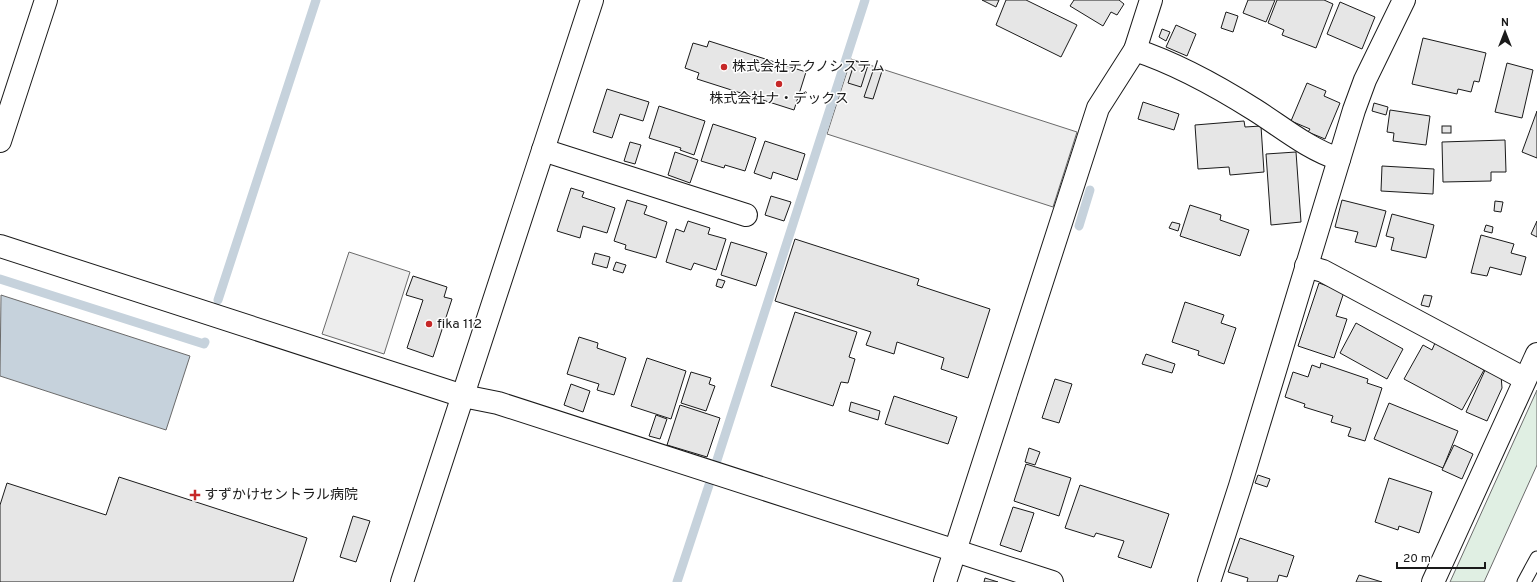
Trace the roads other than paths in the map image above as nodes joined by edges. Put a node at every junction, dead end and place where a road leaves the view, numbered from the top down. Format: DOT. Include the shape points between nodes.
graph roads {
  1 [pos="46,0"];
  2 [pos="592,0"];
  3 [pos="1151,0"];
  4 [pos="1404,0"];
  5 [pos="1135,50"];
  6 [pos="0,141"];
  7 [pos="543,150"];
  8 [pos="1339,159"];
  9 [pos="746,215"];
  10 [pos="0,246"];
  11 [pos="1306,266"];
  12 [pos="1537,354"];
  13 [pos="1525,379"];
  14 [pos="462,396"];
  15 [pos="956,551"];
  16 [pos="1537,558"];
  17 [pos="402,582"];
  18 [pos="945,582"];
  19 [pos="1052,582"];
  20 [pos="1209,582"];
  21 [pos="1433,582"];
  22 [pos="1524,582"];
  1 -- 6 [label="street"];
  2 -- 7 [label="street"];
  3 -- 5 [label="street"];
  4 -- 8 [label="street" via="1365,80"];
  5 -- 8 [label="street" via="1185,69 1254,109 1323,154"];
  5 -- 15 [label="street" via="1098,108"];
  7 -- 9 [label="street"];
  7 -- 14 [label="street"];
  8 -- 11 [label="street"];
  10 -- 14 [label="street"];
  11 -- 13 [label="street" via="1323,271"];
  11 -- 20 [label="street"];
  12 -- 13 [label="street"];
  13 -- 21 [label="street"];
  14 -- 15 [label="street" via="498,402"];
  14 -- 17 [label="street"];
  15 -- 18 [label="street"];
  15 -- 19 [label="street"];
  16 -- 22 [label="lane"];
}
